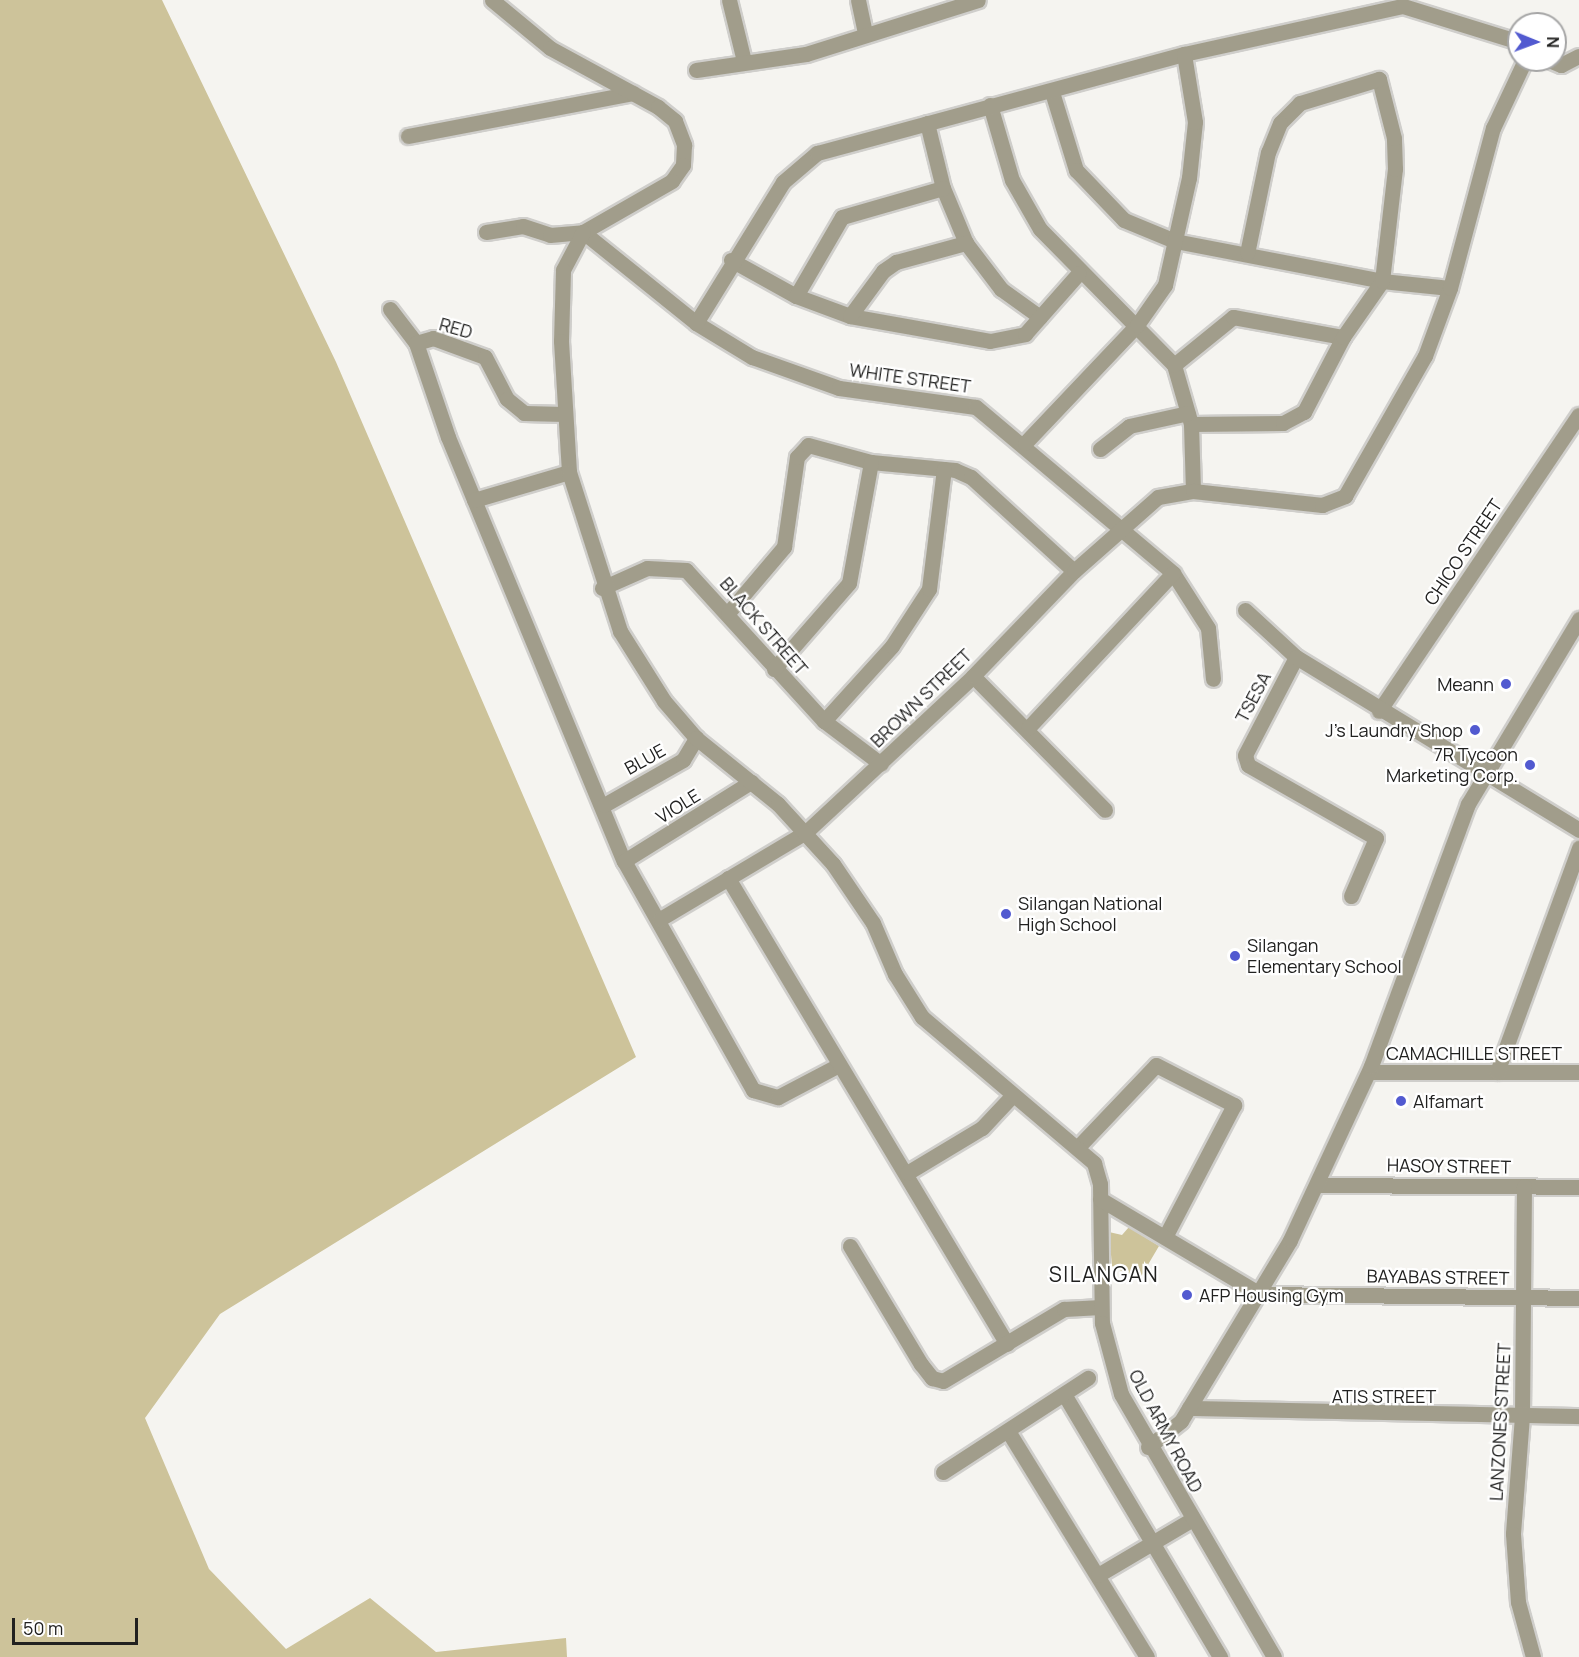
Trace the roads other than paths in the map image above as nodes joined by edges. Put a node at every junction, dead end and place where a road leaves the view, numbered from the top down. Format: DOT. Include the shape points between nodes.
graph roads {
  1 [pos="492,0"];
  2 [pos="729,0"];
  3 [pos="858,0"];
  4 [pos="978,0"];
  5 [pos="865,34"];
  6 [pos="1507,38"];
  7 [pos="1184,54"];
  8 [pos="744,61"];
  9 [pos="696,70"];
  10 [pos="1519,72"];
  11 [pos="1052,92"];
  12 [pos="633,93"];
  13 [pos="990,105"];
  14 [pos="927,123"];
  15 [pos="408,136"];
  16 [pos="943,188"];
  17 [pos="486,232"];
  18 [pos="583,232"];
  19 [pos="1175,241"];
  20 [pos="966,243"];
  21 [pos="1247,253"];
  22 [pos="731,260"];
  23 [pos="1079,273"];
  24 [pos="1382,281"];
  25 [pos="1450,288"];
  26 [pos="796,296"];
  27 [pos="390,309"];
  28 [pos="850,316"];
  29 [pos="1040,316"];
  30 [pos="696,323"];
  31 [pos="1137,325"];
  32 [pos="1343,337"];
  33 [pos="416,343"];
  34 [pos="1174,365"];
  35 [pos="564,414"];
  36 [pos="1579,415"];
  37 [pos="1189,418"];
  38 [pos="1025,443"];
  39 [pos="1100,448"];
  40 [pos="871,462"];
  41 [pos="944,470"];
  42 [pos="569,472"];
  43 [pos="1193,491"];
  44 [pos="474,500"];
  45 [pos="1120,528"];
  46 [pos="1074,571"];
  47 [pos="1173,573"];
  48 [pos="602,588"];
  49 [pos="1245,610"];
  50 [pos="728,613"];
  51 [pos="1579,619"];
  52 [pos="1296,657"];
  53 [pos="774,669"];
  54 [pos="973,676"];
  55 [pos="1213,679"];
  56 [pos="1379,711"];
  57 [pos="824,721"];
  58 [pos="1028,728"];
  59 [pos="696,738"];
  60 [pos="881,764"];
  61 [pos="1484,772"];
  62 [pos="750,782"];
  63 [pos="604,805"];
  64 [pos="1105,810"];
  65 [pos="1579,831"];
  66 [pos="806,832"];
  67 [pos="1579,848"];
  68 [pos="624,861"];
  69 [pos="728,878"];
  70 [pos="1351,896"];
  71 [pos="660,919"];
  72 [pos="839,1065"];
  73 [pos="1369,1072"];
  74 [pos="1497,1072"];
  75 [pos="1579,1072"];
  76 [pos="1013,1095"];
  77 [pos="1078,1148"];
  78 [pos="907,1173"];
  79 [pos="1319,1185"];
  80 [pos="1524,1186"];
  81 [pos="1579,1187"];
  82 [pos="1100,1199"];
  83 [pos="1164,1237"];
  84 [pos="850,1246"];
  85 [pos="1260,1294"];
  86 [pos="1524,1298"];
  87 [pos="1579,1298"];
  88 [pos="1101,1307"];
  89 [pos="1007,1344"];
  90 [pos="1088,1378"];
  91 [pos="1064,1394"];
  92 [pos="1189,1408"];
  93 [pos="1522,1416"];
  94 [pos="1579,1416"];
  95 [pos="1008,1431"];
  96 [pos="1148,1447"];
  97 [pos="943,1472"];
  98 [pos="1191,1520"];
  99 [pos="1151,1544"];
  100 [pos="1098,1575"];
  101 [pos="1148,1657"];
  102 [pos="1220,1657"];
  103 [pos="1274,1657"];
  104 [pos="1533,1657"];
  1 -- 12 [label="street" via="550,48"];
  2 -- 8 [label="street"];
  3 -- 5 [label="street"];
  4 -- 5 [label="street"];
  5 -- 8 [label="street" via="806,54"];
  6 -- 7 [label="street" via="1403,6"];
  7 -- 11 [label="street"];
  7 -- 19 [label="street" via="1195,122"];
  8 -- 9 [label="street"];
  10 -- 25 [label="street, BROWN STREET" via="1493,128"];
  11 -- 13 [label="street"];
  11 -- 19 [label="street" via="1076,170 1124,220"];
  12 -- 15 [label="street"];
  12 -- 18 [label="street" via="675,121 683,165 654,194"];
  13 -- 14 [label="street"];
  13 -- 23 [label="street" via="1012,180 1040,229"];
  14 -- 16 [label="street"];
  14 -- 22 [label="street" via="817,153 797,166"];
  16 -- 20 [label="street"];
  16 -- 26 [label="street" via="842,217"];
  17 -- 18 [label="street" via="523,226 550,236"];
  18 -- 30 [label="street, WHITE STREET"];
  18 -- 35 [label="street, OLD ARMY ROAD" via="563,270"];
  19 -- 21 [label="street"];
  19 -- 31 [label="street" via="1165,285"];
  20 -- 28 [label="street" via="896,262 883,271"];
  20 -- 29 [label="street" via="1001,289"];
  21 -- 24 [label="street"];
  21 -- 24 [label="street" via="1268,152 1280,123 1300,103 1380,79 1394,138 1395,169"];
  22 -- 26 [label="street"];
  22 -- 30 [label="street"];
  23 -- 29 [label="street"];
  23 -- 31 [label="street"];
  24 -- 25 [label="street"];
  24 -- 32 [label="street"];
  25 -- 43 [label="street, BROWN STREET" via="1425,356 1346,496 1322,505"];
  26 -- 28 [label="street"];
  27 -- 33 [label="street"];
  28 -- 29 [label="street" via="990,341 1024,334"];
  30 -- 38 [label="street, WHITE STREET" via="752,357 839,388 976,407"];
  31 -- 34 [label="street"];
  31 -- 38 [label="street"];
  32 -- 34 [label="street" via="1233,317"];
  32 -- 37 [label="street" via="1314,399 1296,417 1282,423"];
  33 -- 35 [label="street, RED" via="434,338 485,357 507,399 525,414"];
  33 -- 44 [label="street"];
  34 -- 37 [label="street"];
  35 -- 42 [label="street, OLD ARMY ROAD"];
  36 -- 56 [label="street, CHICO STREET"];
  37 -- 39 [label="street" via="1129,426"];
  37 -- 43 [label="street"];
  38 -- 45 [label="street, WHITE STREET"];
  40 -- 41 [label="street"];
  40 -- 50 [label="street" via="808,445 802,449 784,547"];
  40 -- 53 [label="street" via="849,583"];
  41 -- 46 [label="street" via="971,477"];
  41 -- 57 [label="street" via="929,589 892,646"];
  42 -- 44 [label="street"];
  42 -- 48 [label="street, OLD ARMY ROAD"];
  43 -- 45 [label="street, BROWN STREET" via="1158,497"];
  44 -- 63 [label="street"];
  45 -- 46 [label="street, BROWN STREET"];
  45 -- 47 [label="street, WHITE STREET"];
  46 -- 54 [label="street, BROWN STREET"];
  47 -- 55 [label="street, WHITE STREET" via="1208,628"];
  47 -- 58 [label="street"];
  48 -- 50 [label="street, BLACK STREET" via="647,567 678,569 697,579"];
  48 -- 59 [label="street, OLD ARMY ROAD" via="640,665"];
  49 -- 52 [label="street"];
  50 -- 53 [label="street, BLACK STREET"];
  51 -- 61 [label="street"];
  52 -- 56 [label="street"];
  52 -- 70 [label="street, TSESA" via="1245,754 1248,765 1376,838"];
  53 -- 57 [label="street, BLACK STREET"];
  54 -- 58 [label="street"];
  54 -- 60 [label="street, BROWN STREET"];
  56 -- 61 [label="street"];
  57 -- 60 [label="street, BLACK STREET"];
  58 -- 64 [label="street"];
  59 -- 62 [label="street, OLD ARMY ROAD"];
  59 -- 63 [label="street, BLUE" via="682,760"];
  60 -- 66 [label="street, BROWN STREET"];
  61 -- 65 [label="street"];
  61 -- 73 [label="street"];
  62 -- 66 [label="street, OLD ARMY ROAD"];
  62 -- 68 [label="street, VIOLE"];
  63 -- 68 [label="street"];
  66 -- 69 [label="street, BROWN STREET"];
  66 -- 76 [label="street, OLD ARMY ROAD" via="856,895 922,1017"];
  67 -- 74 [label="street"];
  68 -- 71 [label="street"];
  69 -- 71 [label="street, BROWN STREET"];
  69 -- 72 [label="street"];
  71 -- 72 [label="street" via="753,1090 778,1096"];
  72 -- 78 [label="street"];
  73 -- 74 [label="street, CAMACHILLE STREET"];
  73 -- 79 [label="street"];
  74 -- 75 [label="street, CAMACHILLE STREET"];
  76 -- 77 [label="street, OLD ARMY ROAD"];
  76 -- 78 [label="street" via="982,1128"];
  77 -- 82 [label="street, OLD ARMY ROAD" via="1098,1172"];
  77 -- 83 [label="street" via="1156,1065 1233,1104"];
  78 -- 89 [label="street"];
  79 -- 80 [label="street, HASOY STREET"];
  79 -- 85 [label="street"];
  80 -- 81 [label="street, HASOY STREET"];
  80 -- 86 [label="street, LANZONES STREET"];
  82 -- 83 [label="street"];
  82 -- 88 [label="street, OLD ARMY ROAD"];
  83 -- 85 [label="street"];
  84 -- 89 [label="street" via="932,1378 954,1378"];
  85 -- 86 [label="street, BAYABAS STREET"];
  85 -- 92 [label="street"];
  86 -- 87 [label="street, BAYABAS STREET"];
  86 -- 93 [label="street, LANZONES STREET"];
  88 -- 89 [label="street" via="1064,1309"];
  88 -- 96 [label="street, OLD ARMY ROAD" via="1111,1366"];
  90 -- 91 [label="street"];
  91 -- 95 [label="street"];
  91 -- 99 [label="street"];
  92 -- 93 [label="street, ATIS STREET"];
  92 -- 96 [label="street" via="1171,1432"];
  93 -- 94 [label="street, ATIS STREET"];
  93 -- 104 [label="street, LANZONES STREET" via="1514,1534 1516,1589"];
  95 -- 97 [label="street"];
  95 -- 100 [label="street"];
  96 -- 98 [label="street, OLD ARMY ROAD"];
  98 -- 99 [label="street"];
  98 -- 103 [label="street, OLD ARMY ROAD"];
  99 -- 100 [label="street"];
  99 -- 102 [label="street"];
  100 -- 101 [label="street"];
}
